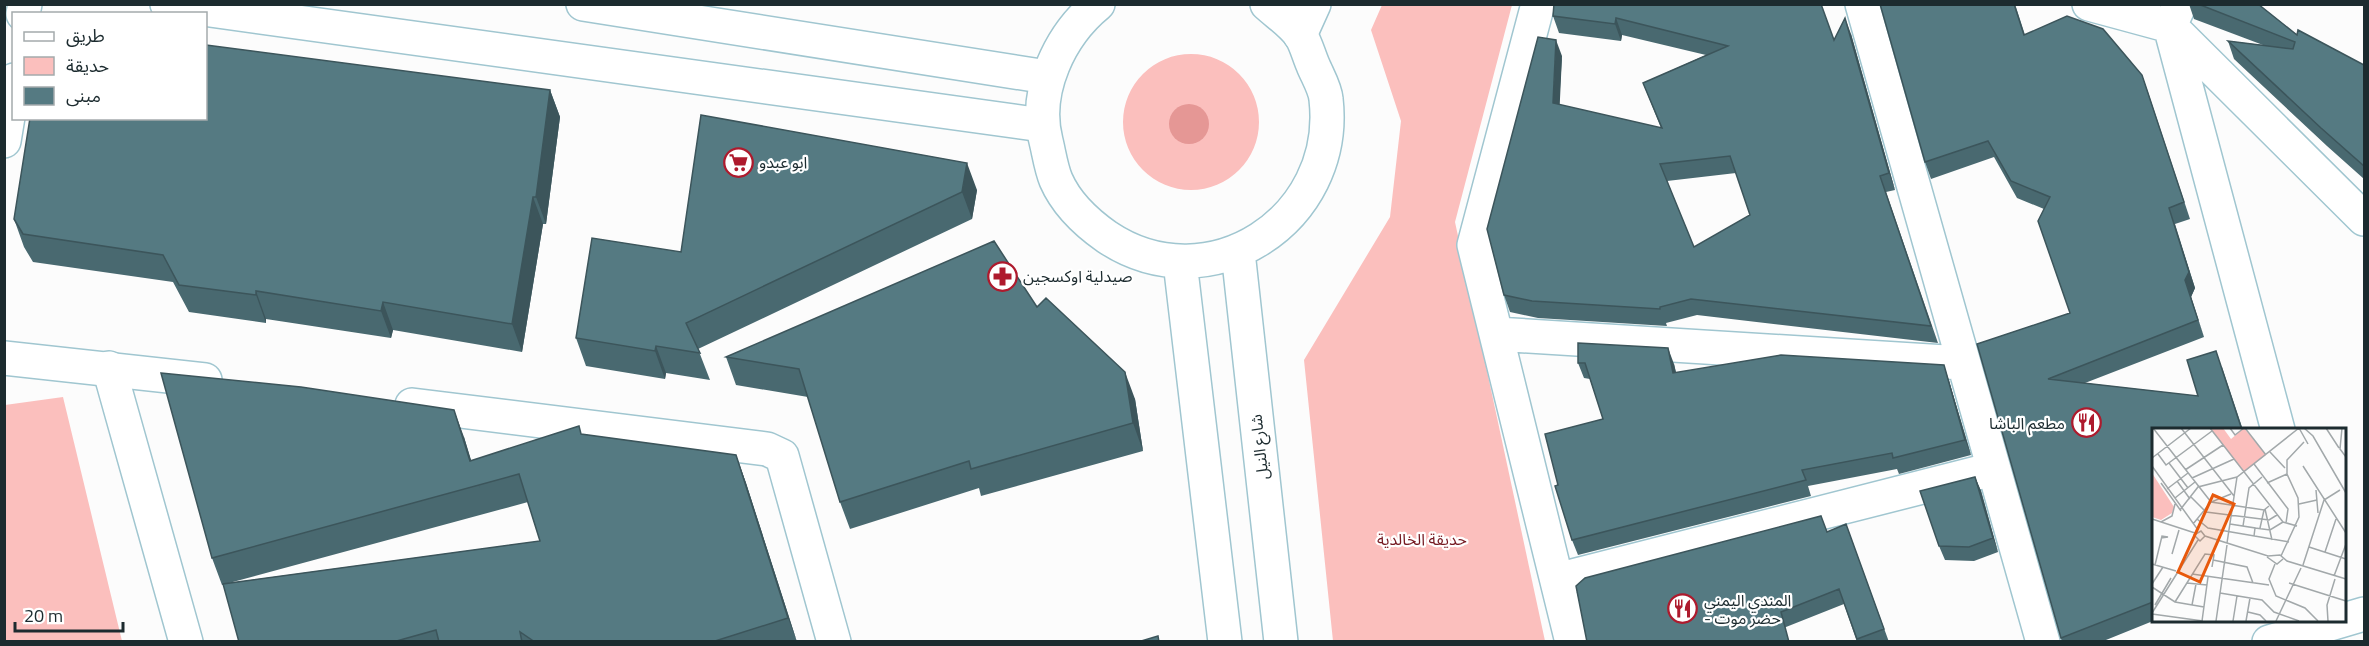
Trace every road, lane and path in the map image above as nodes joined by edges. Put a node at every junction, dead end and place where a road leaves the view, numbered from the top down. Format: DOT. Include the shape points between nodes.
graph roads {
  1 [pos="167,4"];
  2 [pos="583,4"];
  3 [pos="1098,4"];
  4 [pos="1267,4"];
  5 [pos="1314,4"];
  6 [pos="1538,4"];
  7 [pos="1862,4"];
  8 [pos="2089,4"];
  9 [pos="2175,15"];
  10 [pos="1300,35"];
  11 [pos="1047,77"];
  12 [pos="12,92"];
  13 [pos="1042,125"];
  14 [pos="4,141"];
  15 [pos="2364,219"];
  16 [pos="1238,252"];
  17 [pos="1180,262"];
  18 [pos="1496,334"];
  19 [pos="4,358"];
  20 [pos="1962,363"];
  21 [pos="109,369"];
  22 [pos="238,384"];
  23 [pos="379,401"];
  24 [pos="2278,428"];
  25 [pos="1993,469"];
  26 [pos="1557,580"];
  27 [pos="2364,614"];
  28 [pos="2330,629"];
  29 [pos="186,642"];
  30 [pos="834,642"];
  31 [pos="1225,642"];
  32 [pos="1281,642"];
  33 [pos="1572,642"];
  34 [pos="2043,642"];
  35 [pos="2269,642"];
  1 -- 13 [label="street"];
  2 -- 11 [label="street"];
  3 -- 11 [label="street" via="1070,33"];
  4 -- 10 [label="street"];
  5 -- 10 [label="street"];
  6 -- 18 [label="street" via="1474,245"];
  7 -- 20 [label="street"];
  8 -- 9 [label="street"];
  9 -- 15 [label="street"];
  9 -- 24 [label="street"];
  10 -- 16 [label="street" via="1326,97 1326,143 1312,184 1287,220"];
  11 -- 13 [label="street"];
  12 -- 14 [label="street"];
  13 -- 17 [label="street" via="1056,181 1086,223 1127,250"];
  16 -- 17 [label="street"];
  16 -- 32 [label="street, شارع النيل"];
  17 -- 31 [label="street"];
  18 -- 20 [label="street"];
  18 -- 26 [label="street"];
  19 -- 21 [label="street"];
  20 -- 25 [label="street"];
  21 -- 22 [label="street"];
  21 -- 29 [label="street"];
  23 -- 30 [label="street" via="767,449 782,456"];
  25 -- 26 [label="street"];
  25 -- 34 [label="street"];
  26 -- 33 [label="street"];
  27 -- 28 [label="street"];
  28 -- 35 [label="street"];
}
